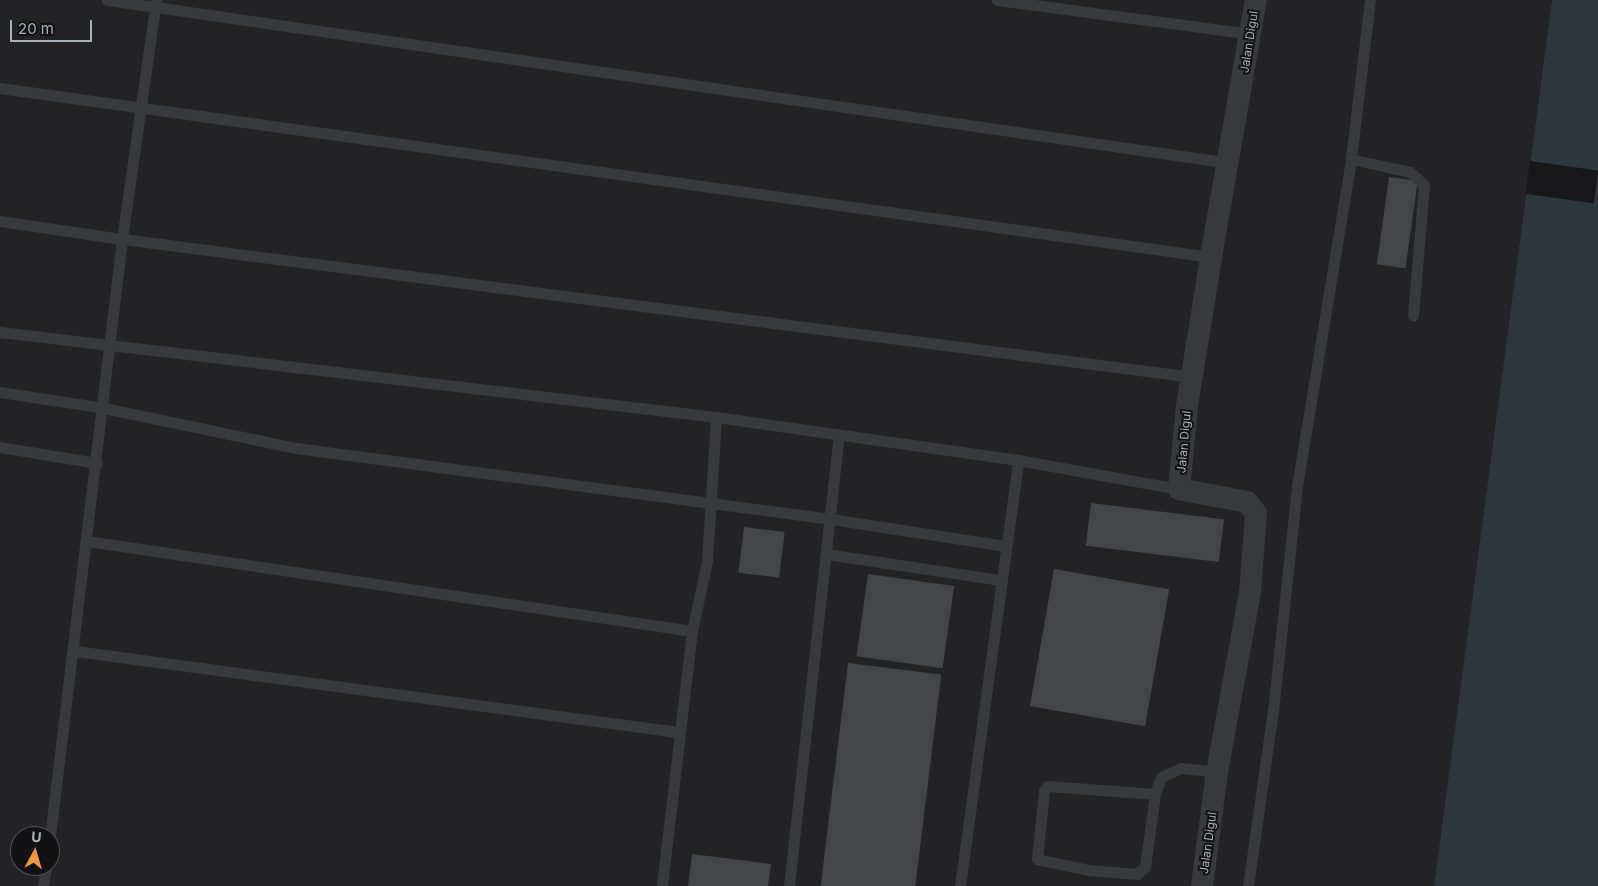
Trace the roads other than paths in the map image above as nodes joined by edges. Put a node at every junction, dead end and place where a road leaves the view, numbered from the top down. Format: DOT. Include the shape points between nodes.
graph roads {
  1 [pos="107,0"];
  2 [pos="997,0"];
  3 [pos="1256,0"];
  4 [pos="1370,0"];
  5 [pos="155,3"];
  6 [pos="1250,34"];
  7 [pos="0,88"];
  8 [pos="142,108"];
  9 [pos="1351,160"];
  10 [pos="1230,163"];
  11 [pos="0,221"];
  12 [pos="122,240"];
  13 [pos="1211,257"];
  14 [pos="1413,316"];
  15 [pos="0,332"];
  16 [pos="110,347"];
  17 [pos="1193,377"];
  18 [pos="0,392"];
  19 [pos="104,408"];
  20 [pos="716,417"];
  21 [pos="839,436"];
  22 [pos="0,447"];
  23 [pos="1018,460"];
  24 [pos="97,463"];
  25 [pos="1180,489"];
  26 [pos="711,504"];
  27 [pos="830,519"];
  28 [pos="87,541"];
  29 [pos="1005,546"];
  30 [pos="826,554"];
  31 [pos="1001,580"];
  32 [pos="692,631"];
  33 [pos="74,651"];
  34 [pos="678,732"];
  35 [pos="1217,772"];
  36 [pos="1155,794"];
  37 [pos="51,826"];
  38 [pos="662,886"];
  39 [pos="789,886"];
  40 [pos="960,886"];
  41 [pos="1202,886"];
  42 [pos="1248,886"];
  1 -- 5 [label="lane"];
  2 -- 6 [label="lane"];
  3 -- 6 [label="street, Jalan Digul"];
  4 -- 9 [label="lane"];
  5 -- 8 [label="lane"];
  5 -- 10 [label="lane"];
  6 -- 10 [label="street, Jalan Digul"];
  7 -- 8 [label="lane"];
  8 -- 12 [label="lane"];
  8 -- 13 [label="lane"];
  9 -- 14 [label="lane" via="1410,172 1424,185"];
  9 -- 42 [label="lane" via="1297,486 1273,711"];
  10 -- 13 [label="street, Jalan Digul"];
  11 -- 12 [label="lane"];
  12 -- 16 [label="lane"];
  12 -- 17 [label="lane"];
  13 -- 17 [label="street, Jalan Digul"];
  15 -- 16 [label="lane"];
  16 -- 19 [label="lane"];
  16 -- 20 [label="lane"];
  17 -- 25 [label="street, Jalan Digul"];
  18 -- 19 [label="lane"];
  19 -- 24 [label="lane"];
  19 -- 26 [label="lane" via="296,448"];
  20 -- 21 [label="lane"];
  20 -- 26 [label="lane"];
  21 -- 23 [label="lane"];
  21 -- 27 [label="lane"];
  22 -- 24 [label="lane"];
  23 -- 25 [label="lane"];
  23 -- 29 [label="lane"];
  24 -- 28 [label="lane"];
  25 -- 35 [label="street, Jalan Digul" via="1247,502 1256,513 1250,593"];
  26 -- 27 [label="lane"];
  26 -- 32 [label="lane" via="707,561"];
  27 -- 29 [label="lane"];
  27 -- 30 [label="lane"];
  28 -- 32 [label="lane"];
  28 -- 33 [label="lane"];
  29 -- 31 [label="lane"];
  30 -- 31 [label="lane"];
  30 -- 39 [label="lane"];
  31 -- 40 [label="lane"];
  32 -- 34 [label="lane"];
  33 -- 34 [label="lane"];
  33 -- 37 [label="lane"];
  34 -- 38 [label="lane"];
  35 -- 36 [label="lane" via="1173,769 1161,777"];
  35 -- 41 [label="street, Jalan Digul"];
  36 -- 36 [label="lane" via="1145,866 1137,874 1088,870 1037,859 1035,852 1047,786"];
}
